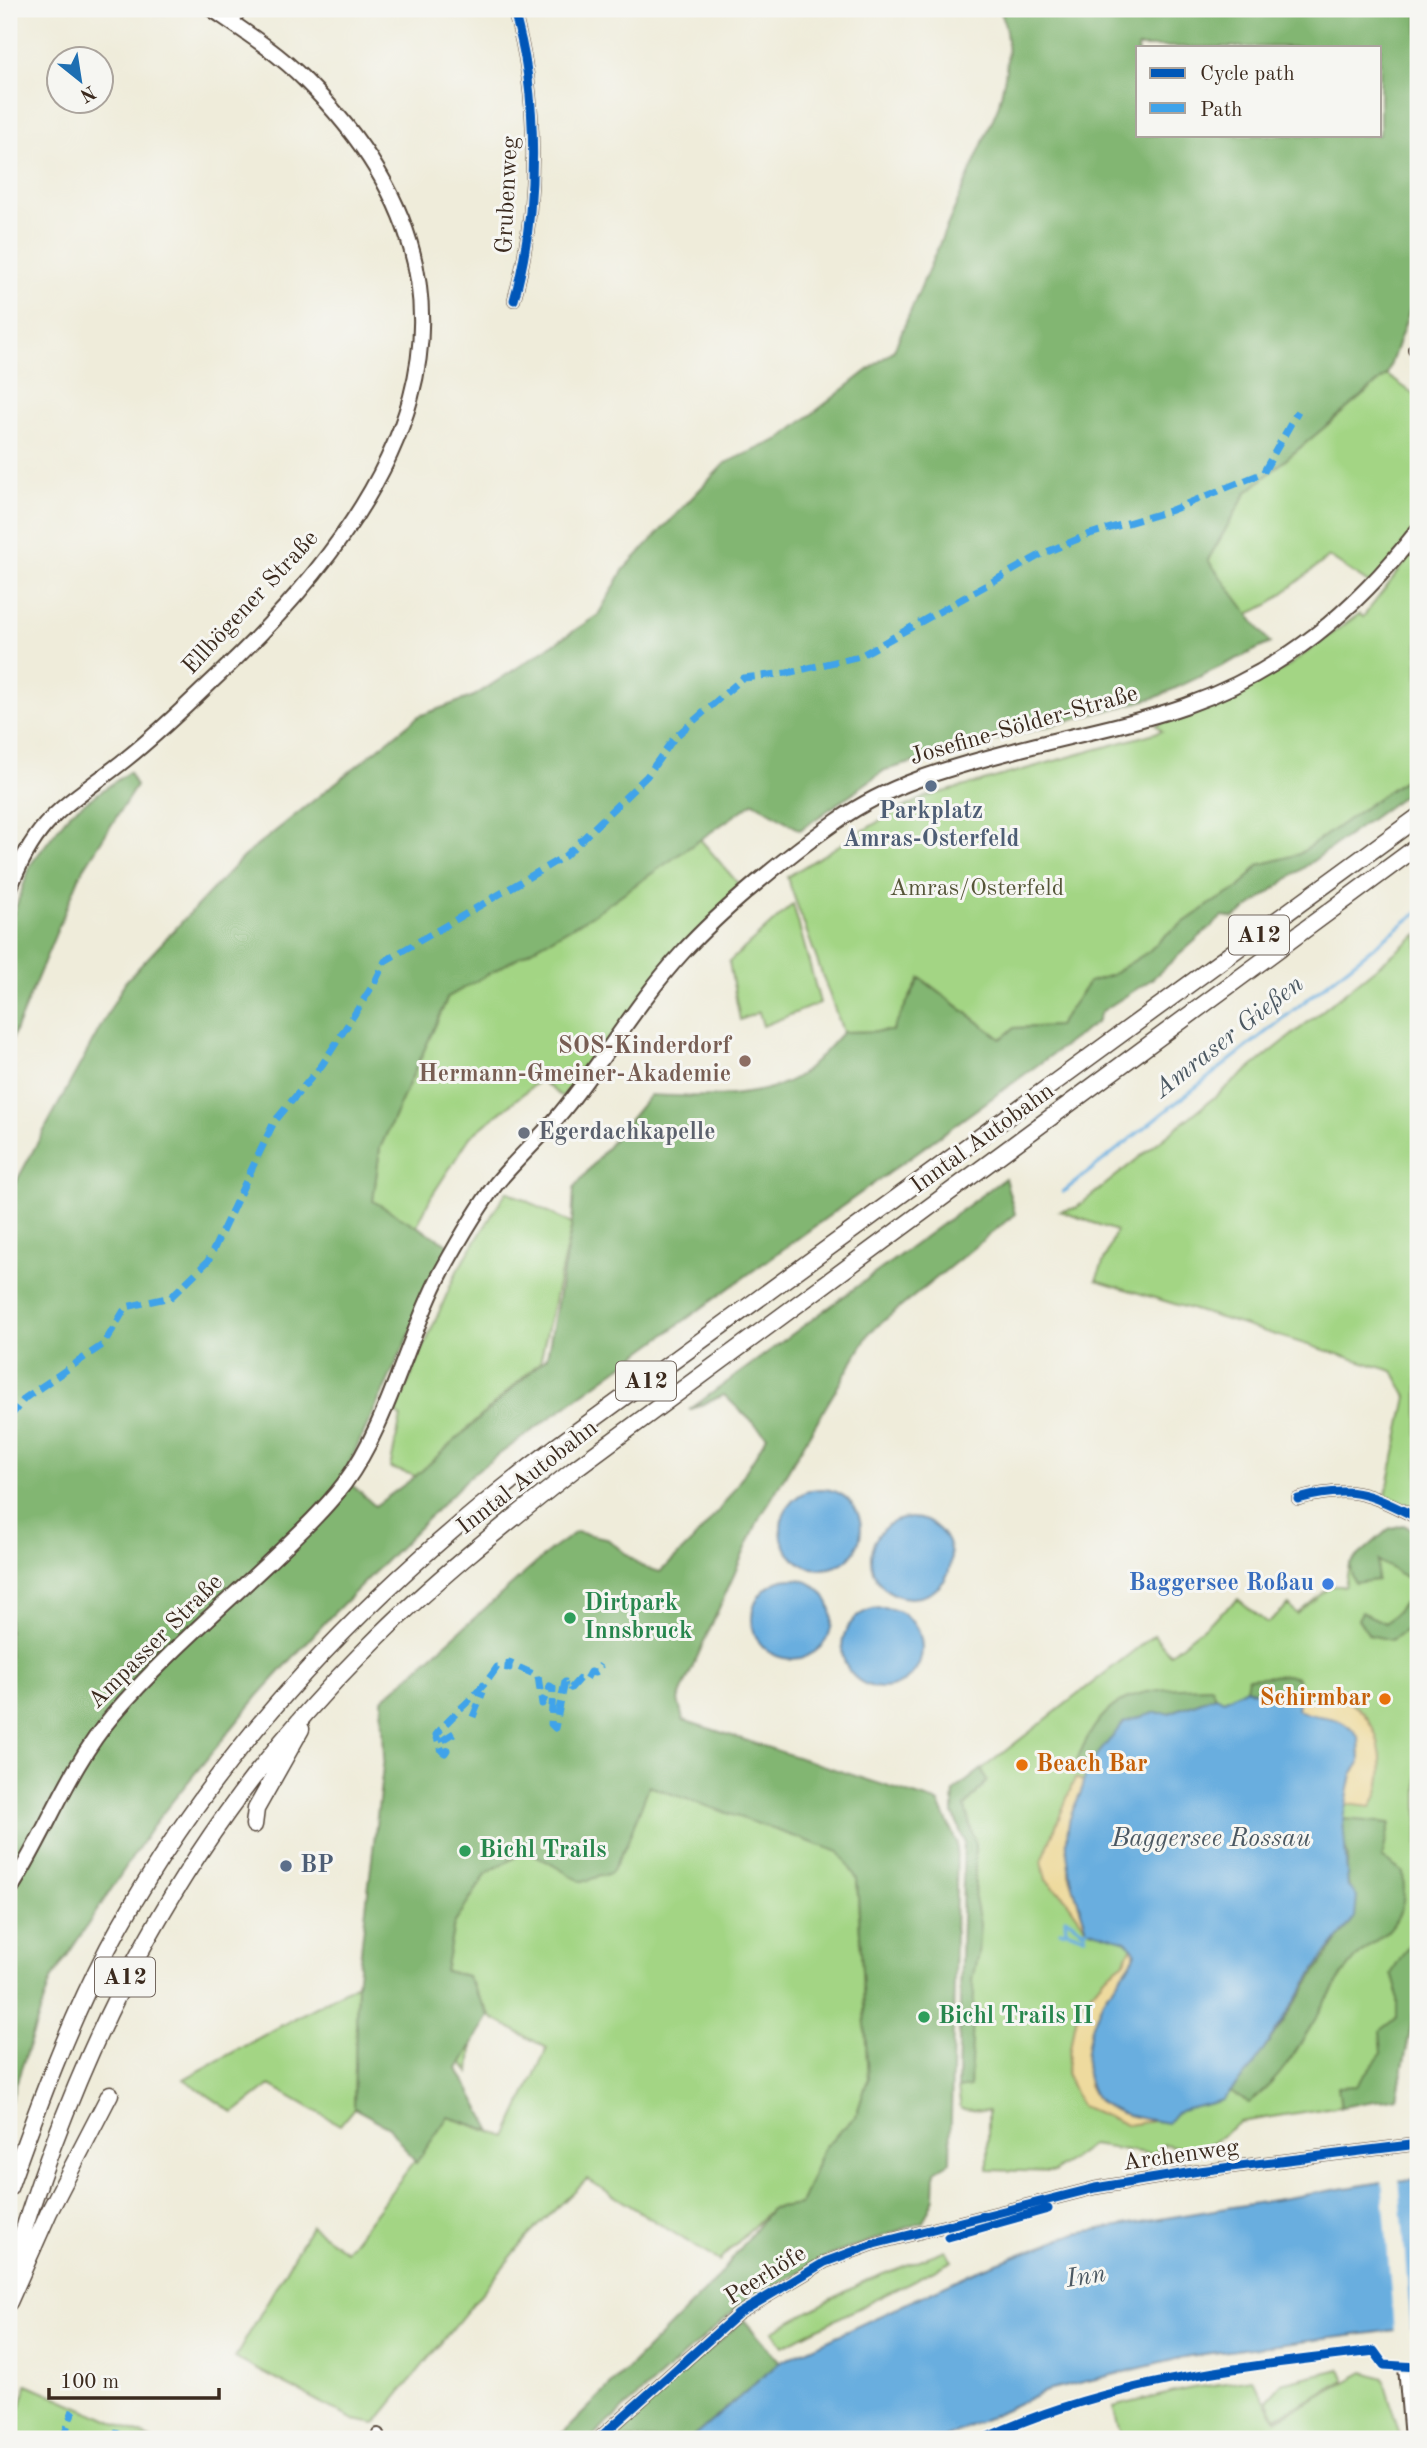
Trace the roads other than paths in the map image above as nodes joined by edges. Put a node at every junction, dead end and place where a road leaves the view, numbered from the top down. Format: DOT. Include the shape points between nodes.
graph roads {
  1 [pos="212,9"];
  2 [pos="241,9"];
  3 [pos="513,9"];
  4 [pos="233,23"];
  5 [pos="514,300"];
  6 [pos="1418,530"];
  7 [pos="1418,817"];
  8 [pos="1418,846"];
  9 [pos="1418,858"];
  10 [pos="1390,868"];
  11 [pos="9,890"];
  12 [pos="367,1447"];
  13 [pos="1298,1499"];
  14 [pos="1418,1518"];
  15 [pos="308,1710"];
  16 [pos="254,1825"];
  17 [pos="9,1891"];
  18 [pos="110,2094"];
  19 [pos="1418,2144"];
  20 [pos="9,2188"];
  21 [pos="952,2223"];
  22 [pos="9,2278"];
  23 [pos="9,2302"];
  24 [pos="1405,2367"];
  25 [pos="598,2439"];
  26 [pos="1410,2439"];
  1 -- 4 [label="main road, Ellbögener Straße"];
  2 -- 4 [label="street"];
  3 -- 5 [label="street, Grubenweg" via="533,157 526,257"];
  4 -- 11 [label="main road, Ellbögener Straße" via="292,67 326,102 375,167 398,210 412,249 424,318 418,374 405,418 361,508 310,579 220,674 146,742 52,815 31,842"];
  6 -- 12 [label="main road, Josefine-Sölder-Straße" via="1355,604 1266,667 1184,706 920,776 837,821 724,914 674,962 548,1130 495,1186 443,1270"];
  7 -- 20 [label="highway, Inntal Autobahn / A12" via="499,1490 375,1599 311,1662 232,1756 167,1850 108,1948 46,2082"];
  8 -- 10 [label="highway, Inntal Autobahn / A12"];
  9 -- 10 [label="highway"];
  10 -- 15 [label="highway, Inntal Autobahn / A12" via="576,1468 465,1556 366,1648"];
  12 -- 17 [label="main road, Ampasser Straße" via="341,1489 297,1536 110,1718 70,1778"];
  13 -- 14 [label="street" via="1351,1490"];
  15 -- 16 [label="highway" via="256,1809"];
  15 -- 22 [label="highway, Inntal Autobahn / A12" via="218,1823 131,1967 68,2102"];
  18 -- 23 [label="highway" via="37,2236"];
  19 -- 21 [label="street, Archenweg" via="1150,2178"];
  21 -- 25 [label="street, Peerhöfe" via="825,2262 738,2314"];
  24 -- 26 [label="street"];
}
